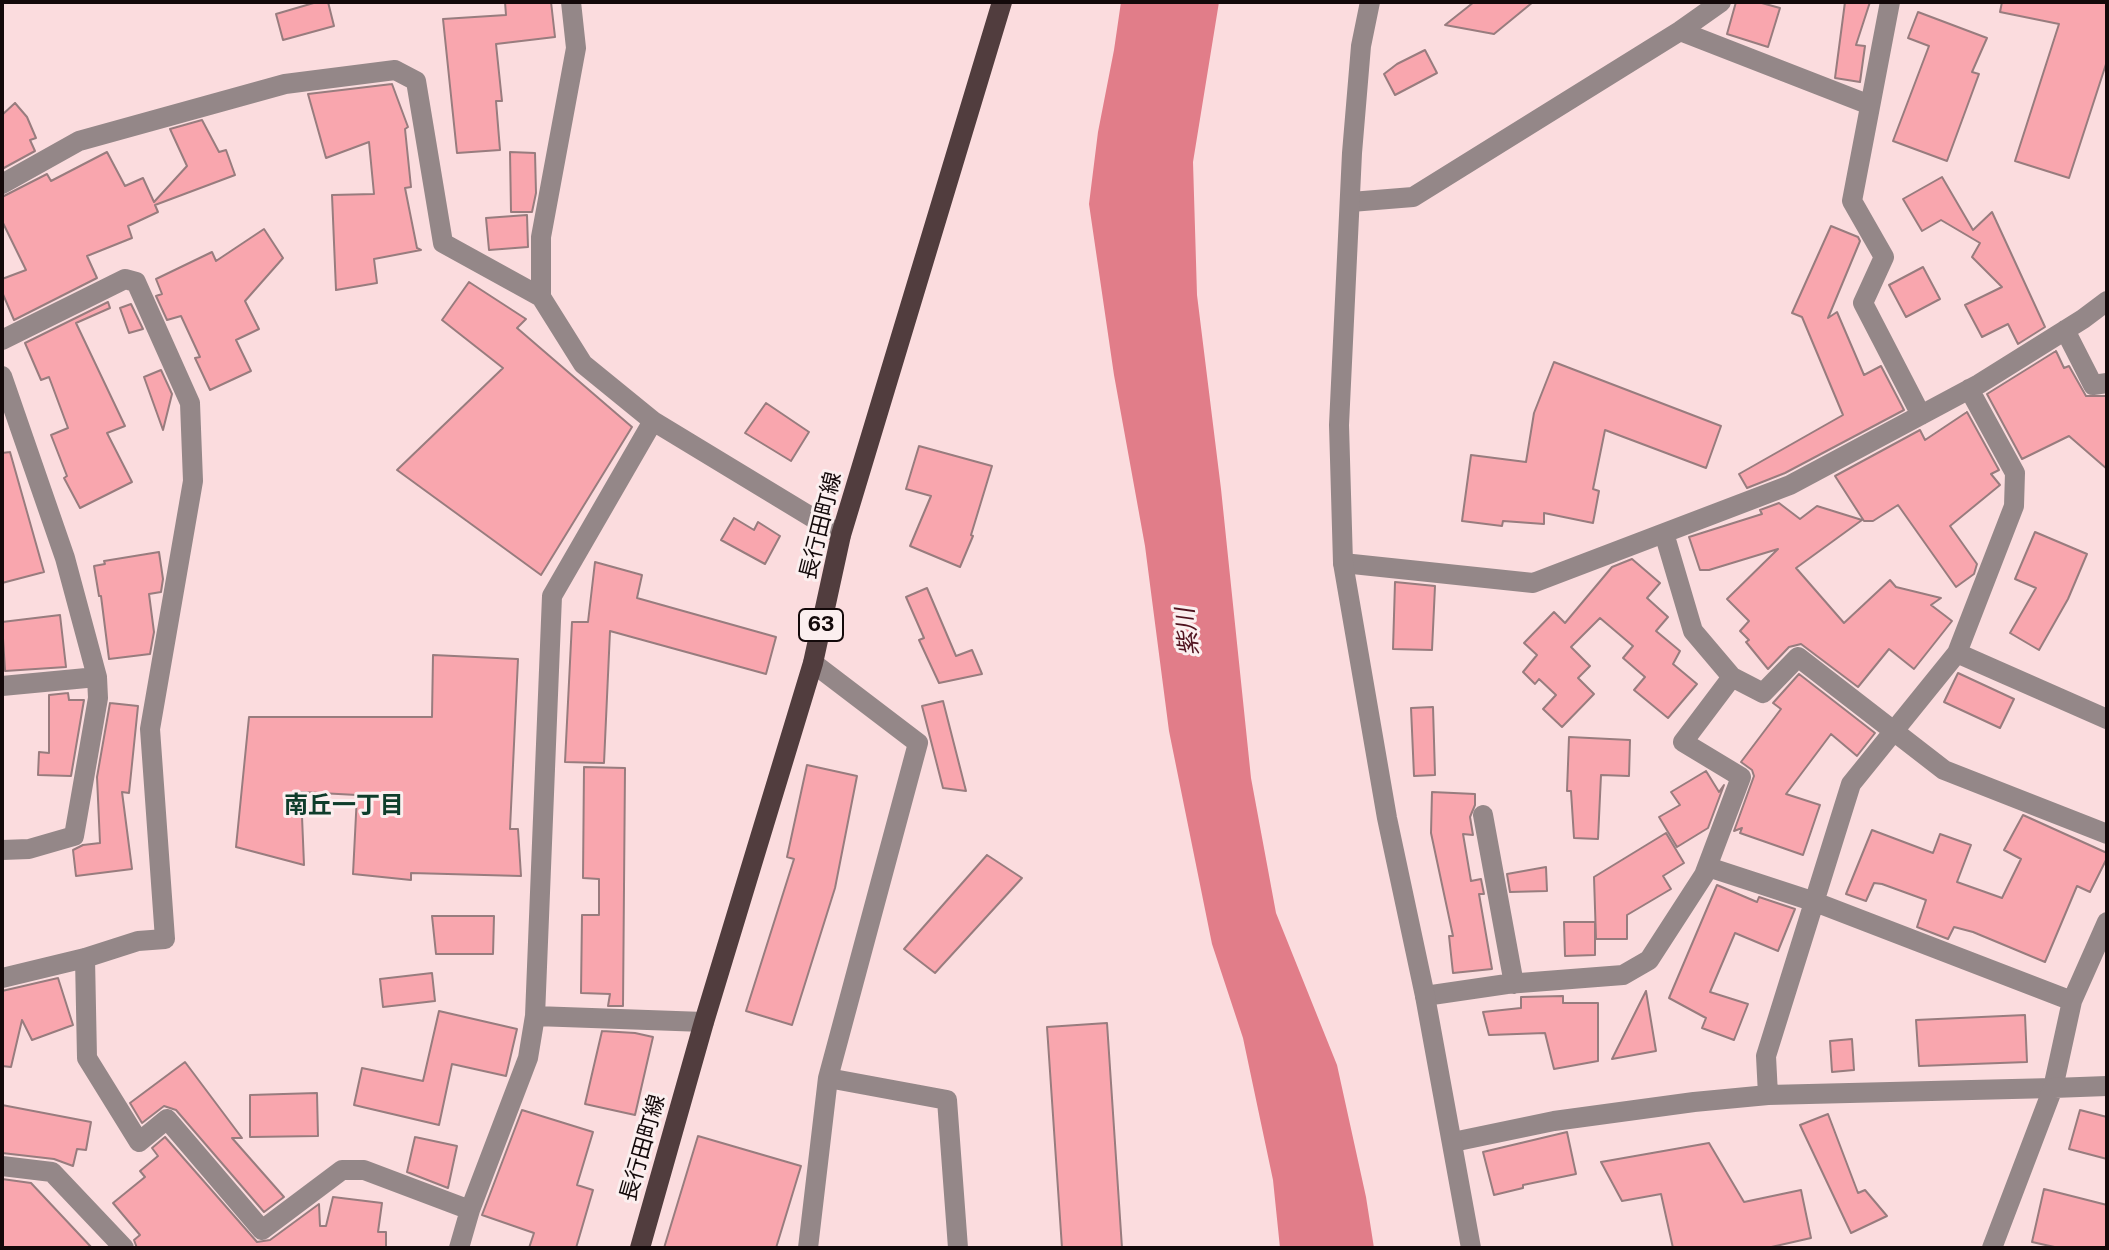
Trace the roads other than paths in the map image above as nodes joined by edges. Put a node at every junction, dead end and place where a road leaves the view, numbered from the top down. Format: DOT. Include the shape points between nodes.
graph roads {
  1 [pos="571,2"];
  2 [pos="1002,2"];
  3 [pos="1370,2"];
  4 [pos="1721,2"];
  5 [pos="1890,2"];
  6 [pos="1680,31"];
  7 [pos="1870,105"];
  8 [pos="2,184"];
  9 [pos="1351,202"];
  10 [pos="541,297"];
  11 [pos="2107,301"];
  12 [pos="2065,330"];
  13 [pos="2,340"];
  14 [pos="2,376"];
  15 [pos="2107,383"];
  16 [pos="1969,389"];
  17 [pos="1921,415"];
  18 [pos="653,421"];
  19 [pos="1664,533"];
  20 [pos="841,535"];
  21 [pos="1343,563"];
  22 [pos="1957,653"];
  23 [pos="813,663"];
  24 [pos="97,677"];
  25 [pos="1732,677"];
  26 [pos="2,686"];
  27 [pos="2107,719"];
  28 [pos="1894,733"];
  29 [pos="1483,815"];
  30 [pos="2107,834"];
  31 [pos="2,850"];
  32 [pos="1708,867"];
  33 [pos="1815,902"];
  34 [pos="2107,922"];
  35 [pos="85,958"];
  36 [pos="2,978"];
  37 [pos="1514,984"];
  38 [pos="1425,996"];
  39 [pos="2072,1001"];
  40 [pos="535,1016"];
  41 [pos="704,1022"];
  42 [pos="828,1078"];
  43 [pos="2107,1086"];
  44 [pos="2053,1088"];
  45 [pos="1768,1095"];
  46 [pos="1453,1142"];
  47 [pos="2,1166"];
  48 [pos="470,1210"];
  49 [pos="124,1248"];
  50 [pos="459,1248"];
  51 [pos="640,1248"];
  52 [pos="808,1248"];
  53 [pos="958,1248"];
  54 [pos="1471,1248"];
  55 [pos="1992,1248"];
  1 -- 10 [label="street" via="576,48 541,237"];
  2 -- 20 [label="main road, 長行田町線 / 63"];
  3 -- 9 [label="street" via="1361,46"];
  4 -- 6 [label="street"];
  5 -- 7 [label="street"];
  6 -- 7 [label="street"];
  6 -- 9 [label="street" via="1413,197"];
  7 -- 17 [label="street" via="1852,201 1884,257 1863,303"];
  8 -- 10 [label="street" via="79,141 285,84 395,70 416,81 443,243"];
  9 -- 21 [label="street" via="1339,425"];
  10 -- 18 [label="street" via="583,364"];
  11 -- 12 [label="street"];
  12 -- 15 [label="street" via="2093,385"];
  12 -- 16 [label="street"];
  13 -- 35 [label="street" via="125,279 136,282 190,403 193,481 150,729 165,939 138,941"];
  14 -- 24 [label="street" via="65,558"];
  16 -- 17 [label="street"];
  16 -- 22 [label="street" via="2015,473 2014,506"];
  17 -- 19 [label="street" via="1790,485"];
  18 -- 20 [label="street"];
  18 -- 40 [label="street" via="552,596"];
  19 -- 21 [label="street" via="1533,583"];
  19 -- 25 [label="street" via="1693,631"];
  20 -- 23 [label="main road, 長行田町線 / 63"];
  21 -- 38 [label="street"];
  22 -- 27 [label="street"];
  22 -- 28 [label="street"];
  23 -- 41 [label="main road, 長行田町線 / 63"];
  23 -- 42 [label="street" via="918,743"];
  24 -- 26 [label="street"];
  24 -- 31 [label="street" via="74,836 29,849"];
  25 -- 28 [label="street" via="1763,693 1798,657"];
  25 -- 32 [label="street" via="1683,742 1741,777"];
  28 -- 30 [label="street" via="1944,770"];
  28 -- 33 [label="street" via="1851,784"];
  29 -- 37 [label="street"];
  32 -- 33 [label="street"];
  32 -- 37 [label="street" via="1649,960 1623,975"];
  33 -- 39 [label="street"];
  33 -- 45 [label="street" via="1766,1056"];
  34 -- 39 [label="street"];
  35 -- 36 [label="street"];
  35 -- 48 [label="street" via="87,1058 139,1142 167,1119 262,1230 342,1170 364,1170"];
  37 -- 38 [label="street"];
  38 -- 46 [label="street"];
  39 -- 44 [label="street"];
  40 -- 41 [label="street"];
  40 -- 48 [label="street" via="528,1058"];
  41 -- 51 [label="main road, 長行田町線 / 63"];
  42 -- 52 [label="street"];
  42 -- 53 [label="street" via="947,1100"];
  43 -- 44 [label="street"];
  44 -- 45 [label="street"];
  44 -- 55 [label="street"];
  45 -- 46 [label="street" via="1554,1121"];
  46 -- 54 [label="street"];
  47 -- 49 [label="street" via="52,1172"];
  48 -- 50 [label="street"];
}
